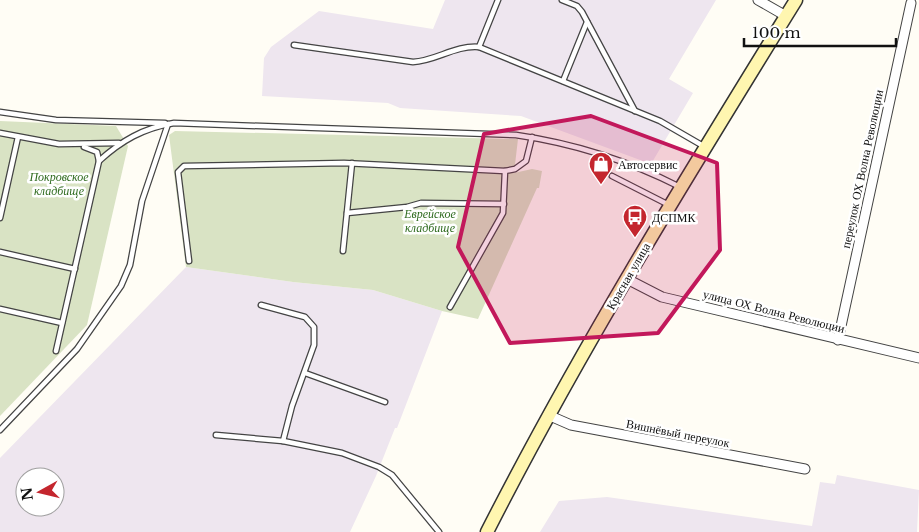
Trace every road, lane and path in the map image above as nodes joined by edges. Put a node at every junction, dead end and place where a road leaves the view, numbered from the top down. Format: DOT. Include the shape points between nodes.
graph roads {
  1 [pos="498,0"];
  2 [pos="562,0"];
  3 [pos="579,0"];
  4 [pos="758,0"];
  5 [pos="796,0"];
  6 [pos="911,3"];
  7 [pos="577,6"];
  8 [pos="786,16"];
  9 [pos="588,22"];
  10 [pos="294,45"];
  11 [pos="479,47"];
  12 [pos="563,81"];
  13 [pos="635,111"];
  14 [pos="0,112"];
  15 [pos="171,123"];
  16 [pos="0,133"];
  17 [pos="18,137"];
  18 [pos="532,137"];
  19 [pos="119,143"];
  20 [pos="80,145"];
  21 [pos="705,147"];
  22 [pos="99,161"];
  23 [pos="352,163"];
  24 [pos="505,172"];
  25 [pos="612,176"];
  26 [pos="681,188"];
  27 [pos="504,204"];
  28 [pos="670,206"];
  29 [pos="347,213"];
  30 [pos="0,218"];
  31 [pos="343,250"];
  32 [pos="0,252"];
  33 [pos="189,261"];
  34 [pos="75,269"];
  35 [pos="626,279"];
  36 [pos="261,305"];
  37 [pos="450,307"];
  38 [pos="0,310"];
  39 [pos="62,323"];
  40 [pos="838,340"];
  41 [pos="56,351"];
  42 [pos="919,358"];
  43 [pos="305,373"];
  44 [pos="385,402"];
  45 [pos="548,415"];
  46 [pos="0,430"];
  47 [pos="216,435"];
  48 [pos="284,441"];
  49 [pos="805,469"];
  50 [pos="439,532"];
  51 [pos="487,532"];
  1 -- 11 [label="lane"];
  2 -- 7 [label="lane"];
  3 -- 7 [label="lane"];
  4 -- 8 [label="street"];
  5 -- 8 [label="street, Красная улица"];
  6 -- 40 [label="street, переулок ОХ Волна Революции"];
  7 -- 9 [label="lane"];
  8 -- 21 [label="street, Красная улица"];
  9 -- 12 [label="lane"];
  9 -- 13 [label="lane"];
  10 -- 11 [label="lane" via="413,62 432,60 461,48"];
  11 -- 12 [label="lane"];
  12 -- 13 [label="lane"];
  13 -- 21 [label="lane" via="660,121"];
  14 -- 15 [label="lane" via="71,121"];
  15 -- 18 [label="lane"];
  15 -- 19 [label="lane"];
  15 -- 46 [label="lane" via="142,201 130,265 121,286 76,349"];
  16 -- 17 [label="lane"];
  17 -- 20 [label="lane"];
  17 -- 30 [label="lane"];
  18 -- 24 [label="lane" via="526,161"];
  18 -- 26 [label="lane" via="636,168"];
  19 -- 20 [label="lane"];
  19 -- 22 [label="lane"];
  20 -- 22 [label="lane" via="97,152"];
  21 -- 26 [label="street, Красная улица"];
  22 -- 34 [label="lane"];
  23 -- 24 [label="lane"];
  23 -- 29 [label="lane"];
  23 -- 33 [label="lane" via="181,167 178,172"];
  24 -- 27 [label="lane"];
  25 -- 28 [label="lane"];
  26 -- 28 [label="street, Красная улица"];
  27 -- 29 [label="lane" via="421,203"];
  27 -- 37 [label="lane" via="503,213"];
  28 -- 35 [label="street, Красная улица"];
  29 -- 31 [label="lane"];
  32 -- 34 [label="lane"];
  34 -- 39 [label="lane"];
  35 -- 40 [label="street, улица ОХ Волна Революции" via="662,297"];
  35 -- 45 [label="street, Красная улица"];
  36 -- 43 [label="lane" via="297,313 311,321 316,335"];
  38 -- 39 [label="lane"];
  39 -- 41 [label="lane"];
  40 -- 42 [label="street, улица ОХ Волна Революции"];
  43 -- 44 [label="lane"];
  43 -- 48 [label="lane" via="292,406"];
  45 -- 49 [label="street, Вишнёвый переулок" via="571,425"];
  45 -- 51 [label="street, Красная улица"];
  47 -- 48 [label="lane"];
  48 -- 50 [label="lane" via="342,453 384,469"];
}
